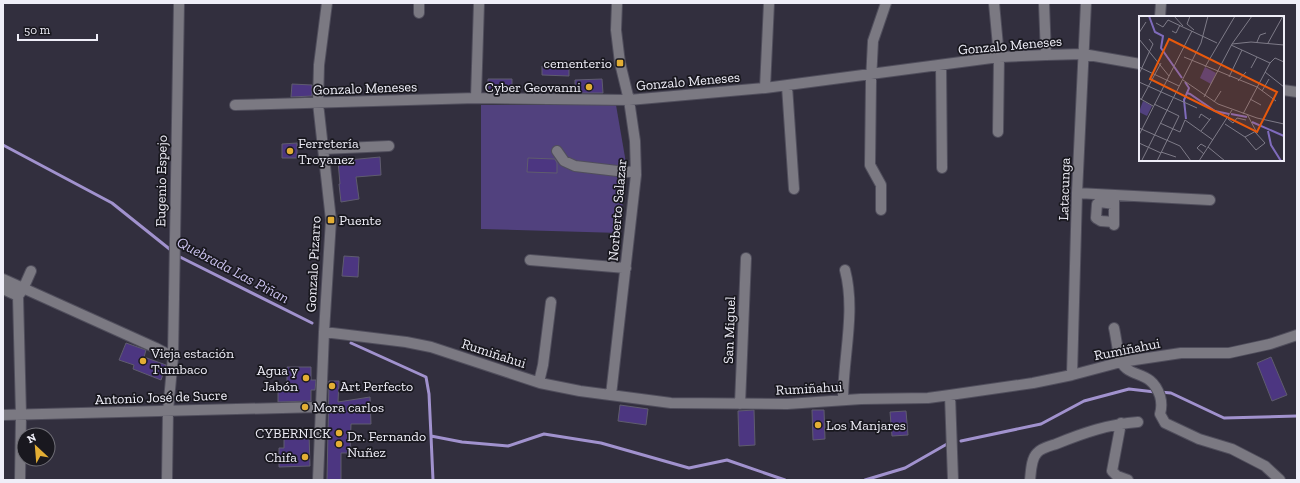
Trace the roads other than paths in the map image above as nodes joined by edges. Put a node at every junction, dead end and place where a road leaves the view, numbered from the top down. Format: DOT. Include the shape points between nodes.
graph roads {
  1 [pos="179,3"];
  2 [pos="327,3"];
  3 [pos="479,3"];
  4 [pos="617,3"];
  5 [pos="769,3"];
  6 [pos="886,3"];
  7 [pos="994,3"];
  8 [pos="1044,3"];
  9 [pos="1086,3"];
  10 [pos="1161,3"];
  11 [pos="1160,16"];
  12 [pos="1083,54"];
  13 [pos="1046,55"];
  14 [pos="999,57"];
  15 [pos="1139,64"];
  16 [pos="941,65"];
  17 [pos="871,74"];
  18 [pos="786,86"];
  19 [pos="765,88"];
  20 [pos="1284,90"];
  21 [pos="1297,92"];
  22 [pos="476,98"];
  23 [pos="629,100"];
  24 [pos="318,104"];
  25 [pos="235,105"];
  26 [pos="998,132"];
  27 [pos="388,146"];
  28 [pos="323,149"];
  29 [pos="557,151"];
  30 [pos="942,168"];
  31 [pos="636,170"];
  32 [pos="794,189"];
  33 [pos="1077,193"];
  34 [pos="1114,199"];
  35 [pos="1210,200"];
  36 [pos="881,210"];
  37 [pos="746,258"];
  38 [pos="530,260"];
  39 [pos="626,268"];
  40 [pos="845,270"];
  41 [pos="31,271"];
  42 [pos="3,279"];
  43 [pos="3,289"];
  44 [pos="20,292"];
  45 [pos="551,302"];
  46 [pos="1114,328"];
  47 [pos="324,332"];
  48 [pos="1297,335"];
  49 [pos="173,357"];
  50 [pos="1121,362"];
  51 [pos="1072,375"];
  52 [pos="539,382"];
  53 [pos="611,395"];
  54 [pos="950,395"];
  55 [pos="843,400"];
  56 [pos="740,404"];
  57 [pos="320,407"];
  58 [pos="168,412"];
  59 [pos="3,415"];
  60 [pos="21,415"];
  61 [pos="1138,422"];
  62 [pos="1121,423"];
  63 [pos="20,480"];
  64 [pos="167,480"];
  65 [pos="318,480"];
  66 [pos="953,480"];
  67 [pos="1030,480"];
  68 [pos="1128,480"];
  69 [pos="1280,480"];
  1 -- 49 [label="street, Eugenio Espejo"];
  2 -- 24 [label="street, Gonzalo Pizarro" via="319,65"];
  3 -- 22 [label="street"];
  4 -- 23 [label="street, Norberto Salazar" via="616,30 620,63"];
  5 -- 19 [label="street"];
  6 -- 17 [label="street" via="873,41"];
  7 -- 14 [label="street"];
  8 -- 13 [label="street"];
  9 -- 12 [label="street, Latacunga"];
  10 -- 11 [label="street"];
  12 -- 13 [label="street, Gonzalo Meneses"];
  12 -- 15 [label="street, Gonzalo Meneses"];
  12 -- 33 [label="street, Latacunga"];
  13 -- 14 [label="street, Gonzalo Meneses"];
  14 -- 16 [label="street, Gonzalo Meneses"];
  14 -- 26 [label="street"];
  16 -- 17 [label="street, Gonzalo Meneses"];
  16 -- 30 [label="street"];
  17 -- 18 [label="street, Gonzalo Meneses"];
  17 -- 36 [label="street" via="870,165 881,185"];
  18 -- 19 [label="street, Gonzalo Meneses"];
  18 -- 32 [label="street"];
  19 -- 23 [label="street, Gonzalo Meneses"];
  20 -- 21 [label="street"];
  22 -- 23 [label="street, Gonzalo Meneses"];
  22 -- 24 [label="street, Gonzalo Meneses"];
  23 -- 31 [label="street, Norberto Salazar"];
  24 -- 25 [label="street, Gonzalo Meneses"];
  24 -- 28 [label="street, Gonzalo Pizarro"];
  27 -- 28 [label="street"];
  28 -- 47 [label="street, Gonzalo Pizarro" via="331,220"];
  29 -- 31 [label="street" via="564,161 575,166 626,172"];
  31 -- 39 [label="street, Norberto Salazar"];
  33 -- 34 [label="street"];
  33 -- 51 [label="street, Latacunga"];
  34 -- 34 [label="street" via="1097,204 1096,218 1114,224"];
  34 -- 35 [label="street"];
  37 -- 56 [label="street, San Miguel"];
  38 -- 39 [label="street"];
  39 -- 53 [label="street, Norberto Salazar"];
  40 -- 55 [label="street" via="850,301"];
  41 -- 44 [label="street"];
  42 -- 44 [label="street"];
  43 -- 44 [label="street"];
  44 -- 49 [label="street"];
  44 -- 60 [label="street"];
  45 -- 52 [label="street"];
  46 -- 50 [label="street"];
  47 -- 52 [label="street, Rumiñahui" via="431,347"];
  47 -- 57 [label="street, Gonzalo Pizarro"];
  48 -- 50 [label="street, Rumiñahui" via="1229,353 1181,353"];
  49 -- 58 [label="street, Eugenio Espejo"];
  50 -- 51 [label="street, Rumiñahui"];
  50 -- 69 [label="street" via="1129,370 1149,379 1157,388 1162,407 1160,414 1165,423 1232,449 1265,466"];
  51 -- 54 [label="street, Rumiñahui"];
  52 -- 53 [label="street, Rumiñahui"];
  53 -- 56 [label="street, Rumiñahui" via="672,403"];
  54 -- 55 [label="street, Rumiñahui"];
  54 -- 66 [label="street"];
  55 -- 56 [label="street, Rumiñahui"];
  57 -- 58 [label="street, Antonio José de Sucre"];
  57 -- 65 [label="street, Gonzalo Pizarro"];
  58 -- 60 [label="street, Antonio José de Sucre"];
  58 -- 64 [label="street, Eugenio Espejo"];
  59 -- 60 [label="street, Antonio José de Sucre"];
  60 -- 63 [label="street"];
  61 -- 62 [label="street"];
  62 -- 67 [label="street" via="1043,449 1033,458"];
  62 -- 68 [label="street" via="1112,470 1117,476"];
}
